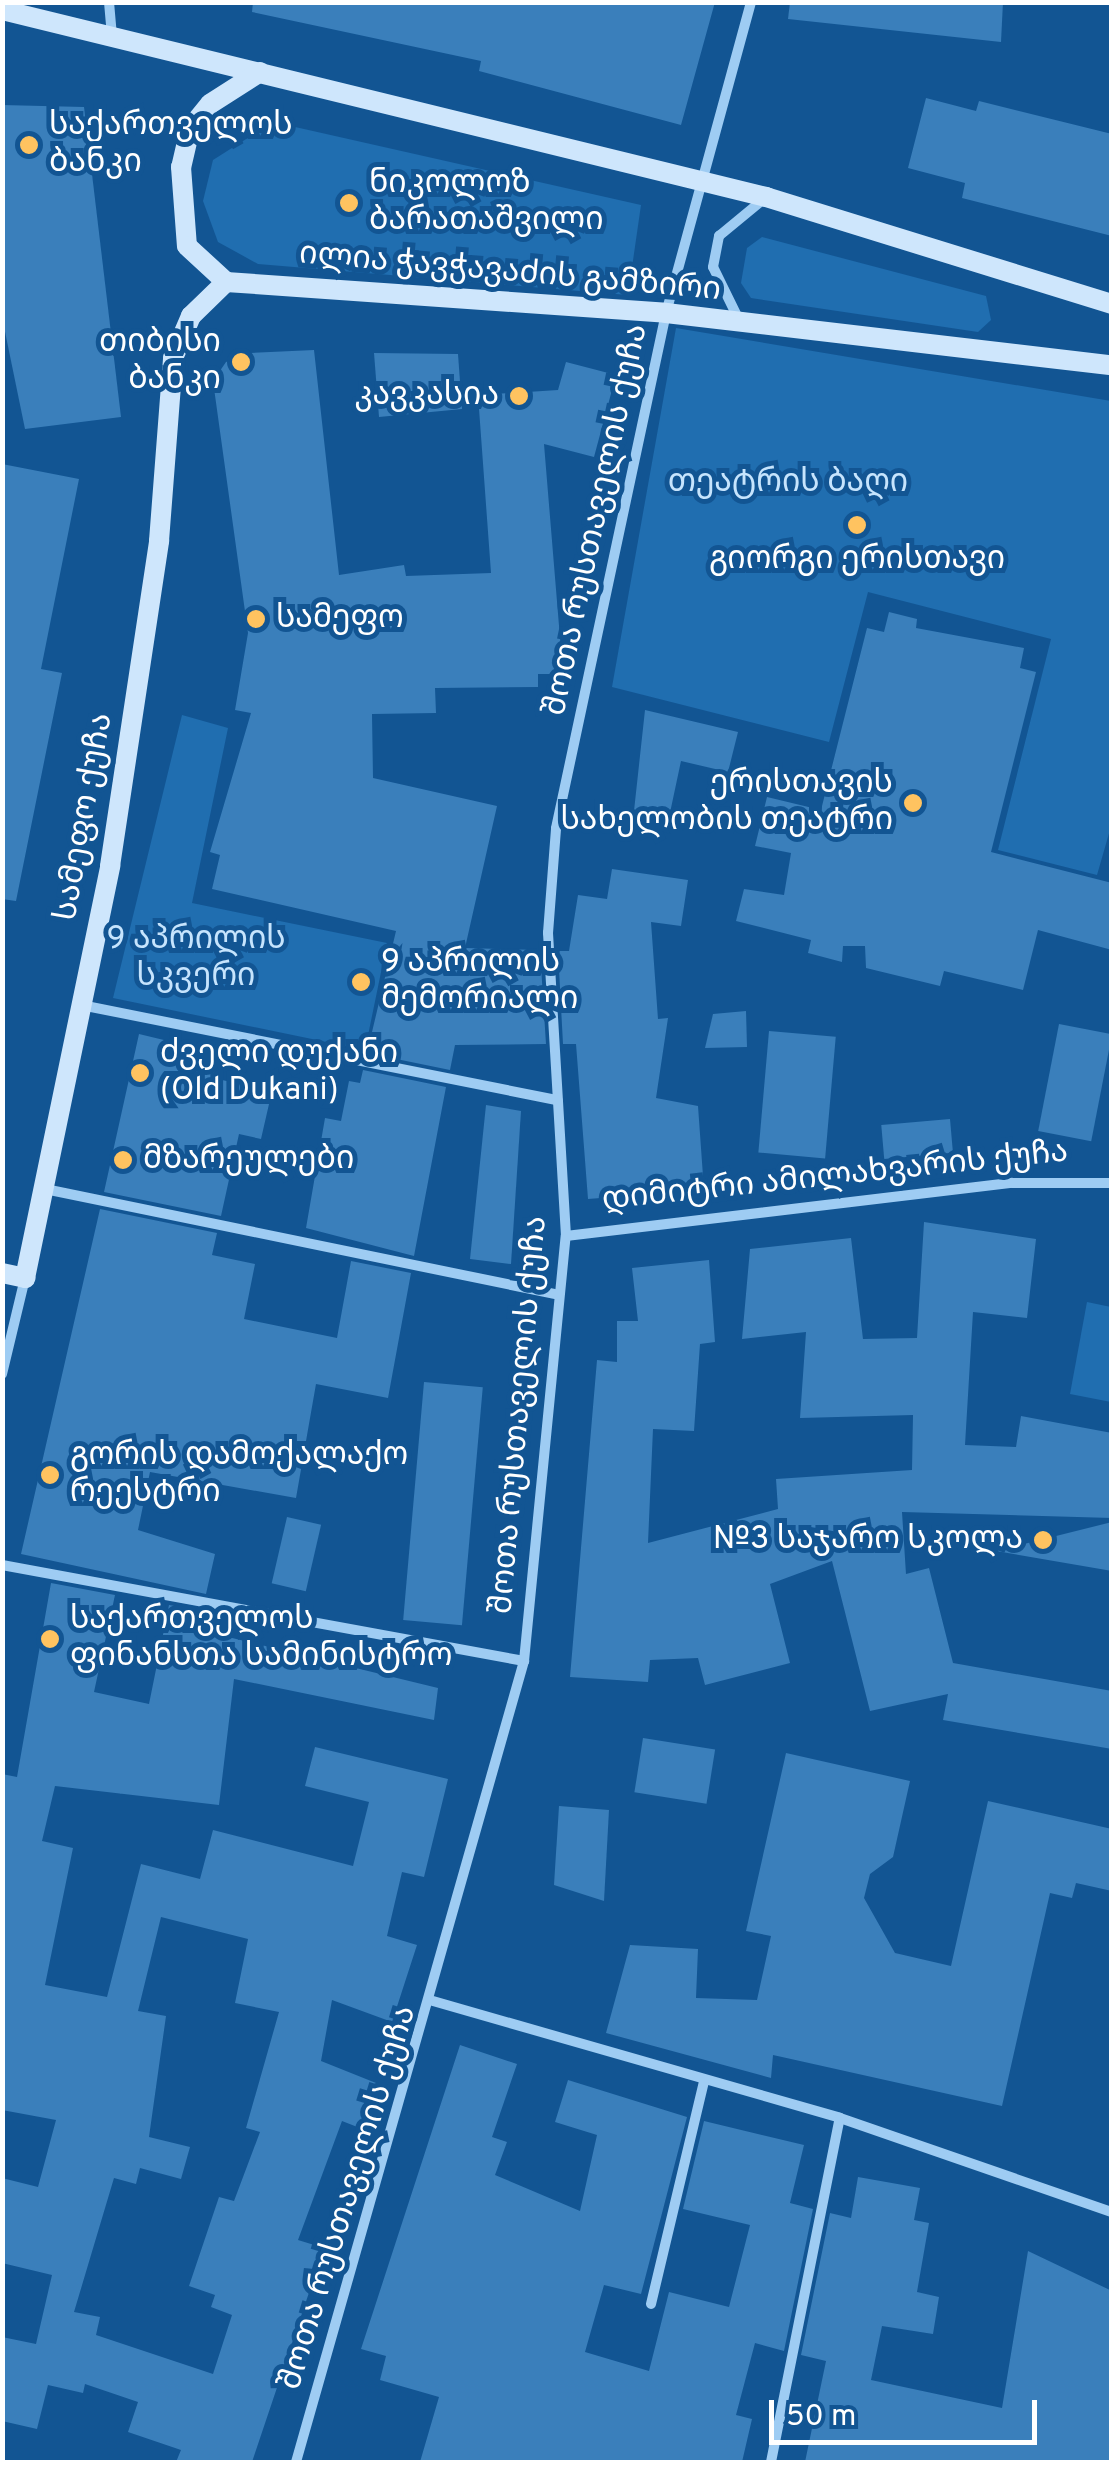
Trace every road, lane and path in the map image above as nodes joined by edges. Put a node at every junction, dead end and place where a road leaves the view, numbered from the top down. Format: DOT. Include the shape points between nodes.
graph roads {
  1 [pos="109,2"];
  2 [pos="751,2"];
  3 [pos="2,10"];
  4 [pos="112,37"];
  5 [pos="260,72"];
  6 [pos="700,181"];
  7 [pos="766,197"];
  8 [pos="226,282"];
  9 [pos="1112,304"];
  10 [pos="666,313"];
  11 [pos="740,321"];
  12 [pos="1112,365"];
  13 [pos="81,1005"];
  14 [pos="558,1100"];
  15 [pos="1112,1182"];
  16 [pos="46,1189"];
  17 [pos="566,1236"];
  18 [pos="2,1273"];
  19 [pos="26,1278"];
  20 [pos="555,1294"];
  21 [pos="2,1374"];
  22 [pos="2,1565"];
  23 [pos="524,1662"];
  24 [pos="433,2001"];
  25 [pos="704,2082"];
  26 [pos="840,2118"];
  27 [pos="1112,2212"];
  28 [pos="651,2304"];
  29 [pos="296,2462"];
  30 [pos="771,2462"];
  1 -- 4 [label="street"];
  2 -- 6 [label="street, შოთა რუსთაველის ქუჩა"];
  3 -- 4 [label="main road"];
  4 -- 5 [label="main road"];
  5 -- 6 [label="main road"];
  5 -- 8 [label="main road" via="210,104 190,129 181,167 186,246"];
  6 -- 7 [label="main road"];
  6 -- 10 [label="street, შოთა რუსთაველის ქუჩა"];
  7 -- 9 [label="main road"];
  7 -- 11 [label="street" via="719,236 720,297"];
  8 -- 10 [label="main road, ილია ჭავჭავაძის გამზირი"];
  8 -- 13 [label="main road, სამეფო ქუჩა" via="190,316 173,358 158,542"];
  10 -- 11 [label="main road, ილია ჭავჭავაძის გამზირი"];
  10 -- 14 [label="street, შოთა რუსთაველის ქუჩა" via="556,828 548,933"];
  11 -- 12 [label="main road, ილია ჭავჭავაძის გამზირი"];
  13 -- 14 [label="street"];
  13 -- 16 [label="main road, სამეფო ქუჩა"];
  14 -- 17 [label="street, შოთა რუსთაველის ქუჩა"];
  15 -- 17 [label="street, დიმიტრი ამილახვარის ქუჩა" via="1012,1182"];
  16 -- 19 [label="main road, სამეფო ქუჩა"];
  16 -- 20 [label="street"];
  17 -- 20 [label="street, შოთა რუსთაველის ქუჩა"];
  18 -- 19 [label="main road"];
  19 -- 21 [label="street, სამეფო ქუჩა"];
  20 -- 23 [label="street, შოთა რუსთაველის ქუჩა"];
  22 -- 23 [label="street"];
  23 -- 24 [label="street, შოთა რუსთაველის ქუჩა"];
  24 -- 25 [label="street"];
  24 -- 29 [label="street, შოთა რუსთაველის ქუჩა"];
  25 -- 26 [label="street"];
  25 -- 28 [label="street"];
  26 -- 27 [label="street"];
  26 -- 30 [label="street"];
}
